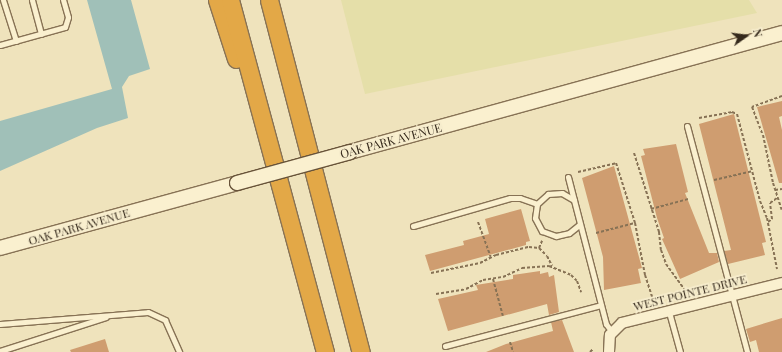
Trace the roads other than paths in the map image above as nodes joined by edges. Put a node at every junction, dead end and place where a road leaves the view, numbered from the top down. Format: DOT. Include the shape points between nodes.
graph roads {
  1 [pos="3,0"];
  2 [pos="32,0"];
  3 [pos="63,0"];
  4 [pos="217,0"];
  5 [pos="230,0"];
  6 [pos="269,0"];
  7 [pos="782,33"];
  8 [pos="41,34"];
  9 [pos="16,41"];
  10 [pos="0,45"];
  11 [pos="687,126"];
  12 [pos="270,148"];
  13 [pos="568,176"];
  14 [pos="574,200"];
  15 [pos="537,204"];
  16 [pos="580,224"];
  17 [pos="413,226"];
  18 [pos="0,248"];
  19 [pos="782,282"];
  20 [pos="733,295"];
  21 [pos="601,306"];
  22 [pos="669,312"];
  23 [pos="114,314"];
  24 [pos="0,324"];
  25 [pos="611,334"];
  26 [pos="445,346"];
  27 [pos="0,351"];
  28 [pos="179,352"];
  29 [pos="325,352"];
  30 [pos="361,352"];
  31 [pos="609,352"];
  32 [pos="680,352"];
  33 [pos="747,352"];
  1 -- 9 [label="lane"];
  2 -- 8 [label="lane"];
  3 -- 8 [label="lane" via="68,17 65,27"];
  4 -- 12 [label="highway" via="226,33"];
  5 -- 12 [label="highway"];
  6 -- 30 [label="highway"];
  7 -- 18 [label="street, OAK PARK AVENUE, bridge"];
  8 -- 9 [label="lane"];
  9 -- 10 [label="lane"];
  11 -- 20 [label="lane"];
  12 -- 29 [label="highway"];
  13 -- 14 [label="lane"];
  14 -- 15 [label="lane" via="569,195 555,192 548,194"];
  14 -- 16 [label="lane"];
  15 -- 16 [label="lane" via="535,218 542,231 549,235 563,236"];
  15 -- 17 [label="lane" via="520,198 510,198"];
  16 -- 21 [label="lane"];
  19 -- 20 [label="street, WEST POINTE DRIVE"];
  20 -- 22 [label="street, WEST POINTE DRIVE"];
  20 -- 33 [label="lane"];
  21 -- 25 [label="lane"];
  21 -- 26 [label="lane"];
  22 -- 25 [label="street, WEST POINTE DRIVE" via="622,323"];
  22 -- 32 [label="lane"];
  23 -- 24 [label="lane"];
  23 -- 27 [label="lane"];
  23 -- 28 [label="lane" via="148,312 165,320"];
  25 -- 31 [label="street"];
}
